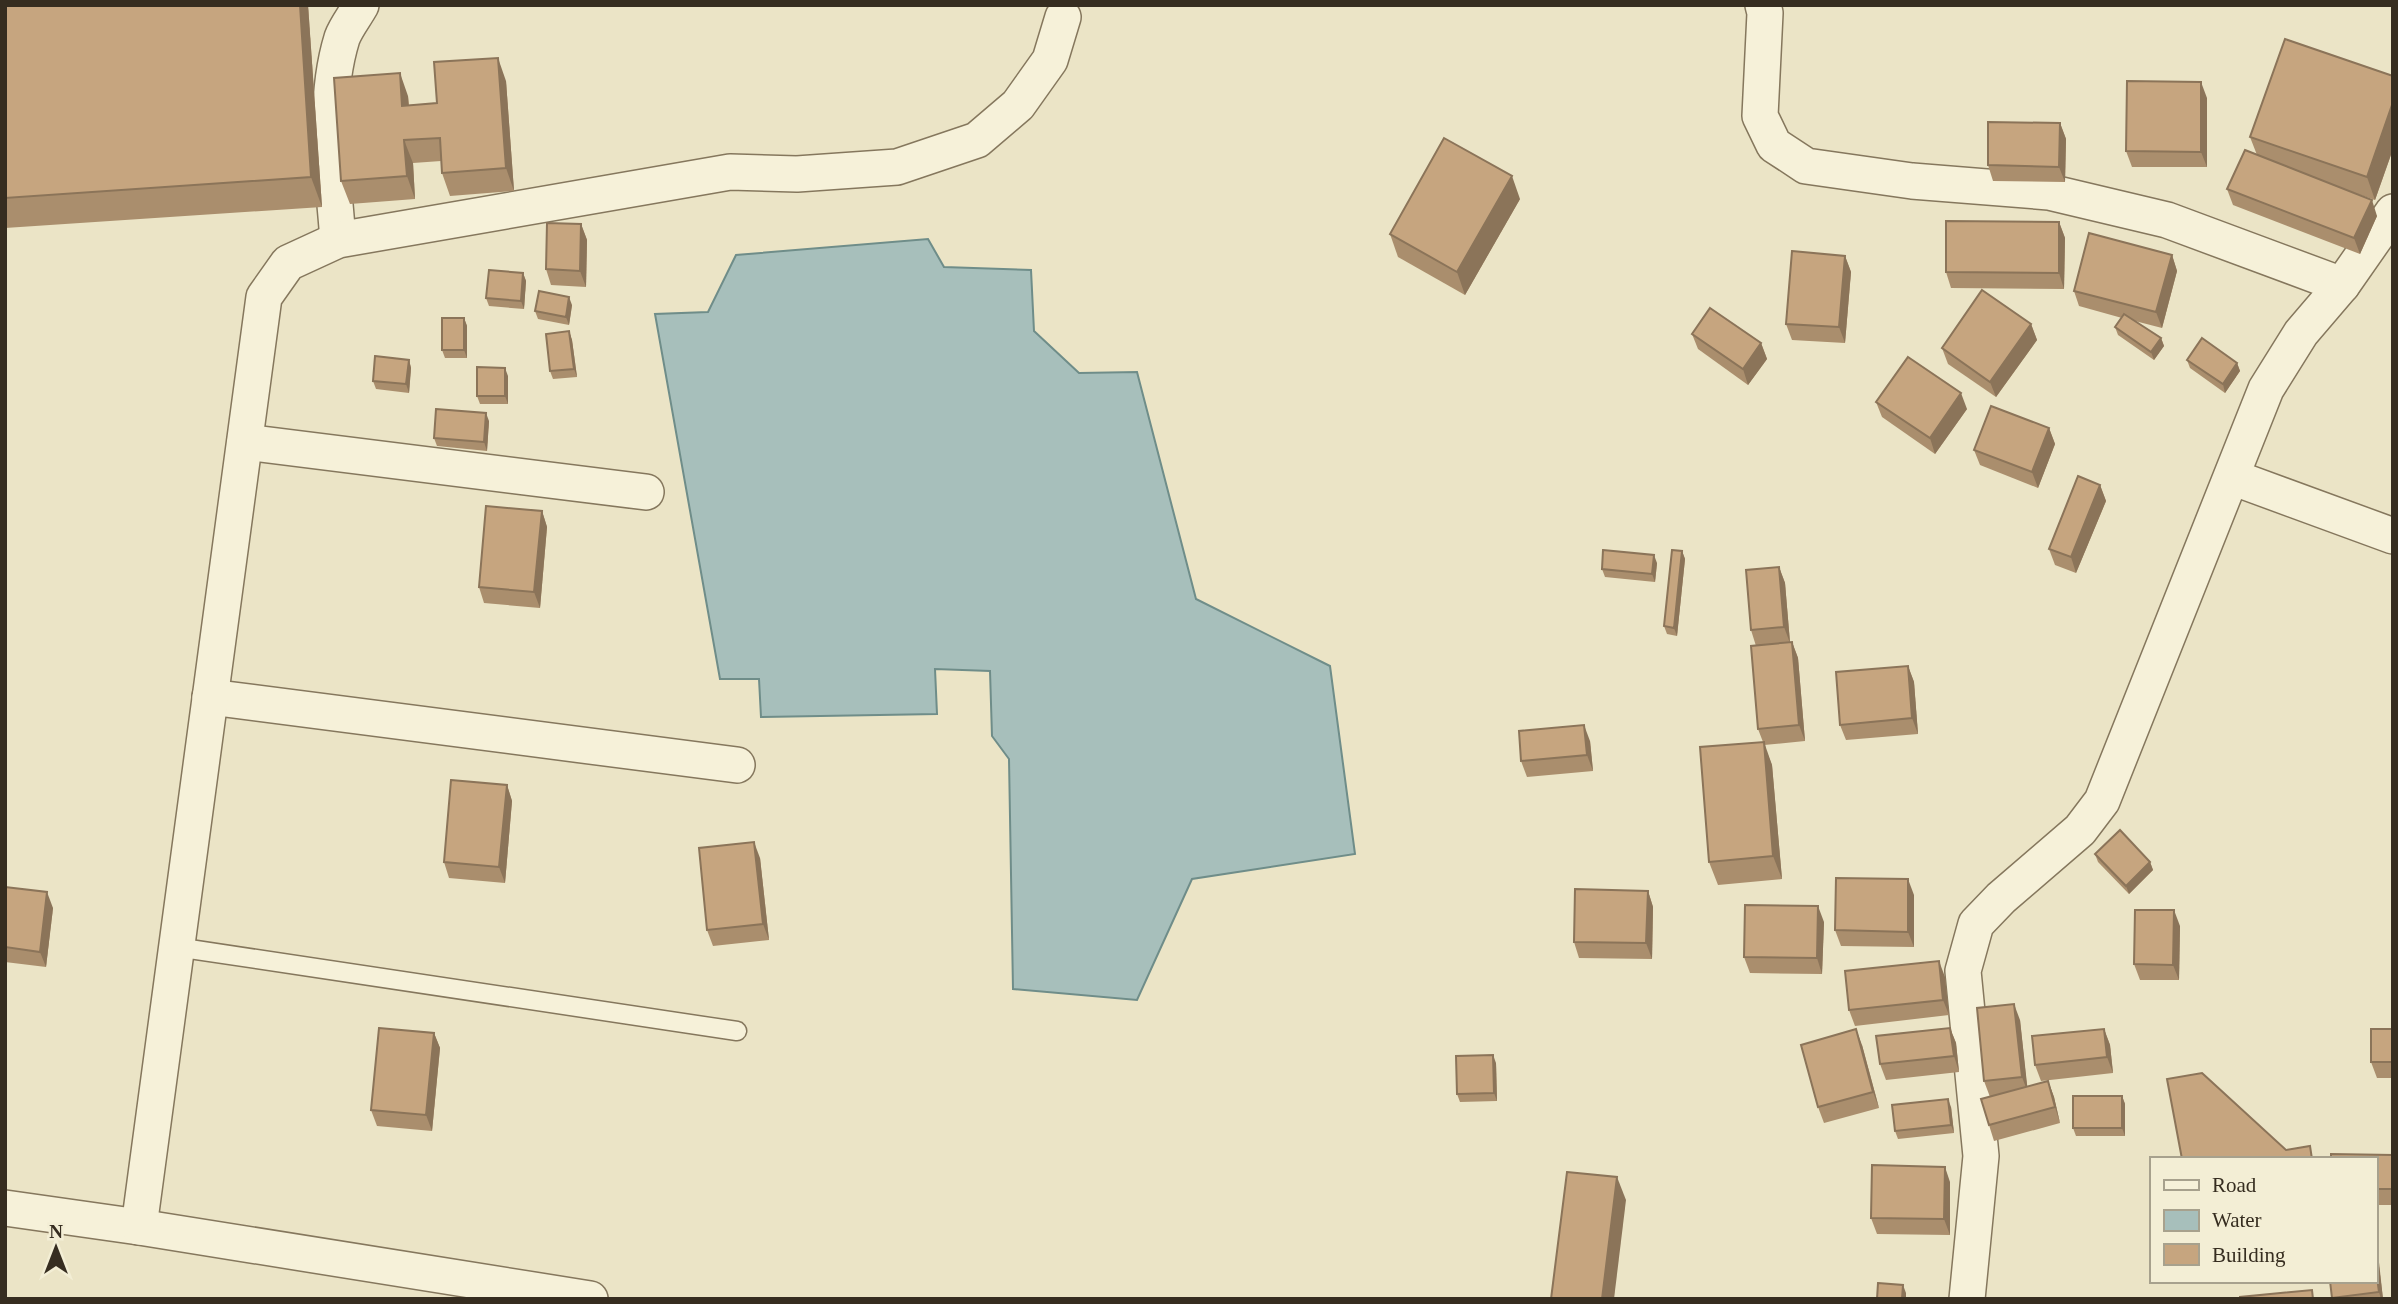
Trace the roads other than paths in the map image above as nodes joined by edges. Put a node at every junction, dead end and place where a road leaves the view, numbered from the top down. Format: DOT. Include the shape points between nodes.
graph roads {
  1 [pos="361,5"];
  2 [pos="1763,5"];
  3 [pos="1063,17"];
  4 [pos="2393,212"];
  5 [pos="338,240"];
  6 [pos="2342,285"];
  7 [pos="245,442"];
  8 [pos="2232,477"];
  9 [pos="646,492"];
  10 [pos="2393,536"];
  11 [pos="210,697"];
  12 [pos="737,765"];
  13 [pos="176,947"];
  14 [pos="737,1031"];
  15 [pos="5,1208"];
  16 [pos="139,1227"];
  17 [pos="590,1299"];
  18 [pos="1967,1299"];
  1 -- 5 [label="street" via="343,37 331,98"];
  2 -- 6 [label="street" via="1760,116 1774,145 1806,166 1912,181 2049,192 2167,220"];
  3 -- 5 [label="street" via="1050,60 1018,105 977,140 897,167 797,174 730,172"];
  4 -- 6 [label="street"];
  5 -- 7 [label="street" via="288,263 264,297"];
  6 -- 8 [label="street" via="2301,333 2266,389"];
  7 -- 9 [label="street"];
  7 -- 11 [label="street"];
  8 -- 10 [label="street"];
  8 -- 18 [label="street" via="2102,802 2080,830 1976,924 1963,971 1981,1156"];
  11 -- 12 [label="street"];
  11 -- 13 [label="street"];
  13 -- 14 [label="lane"];
  13 -- 16 [label="street"];
  15 -- 16 [label="street"];
  16 -- 17 [label="street"];
}
